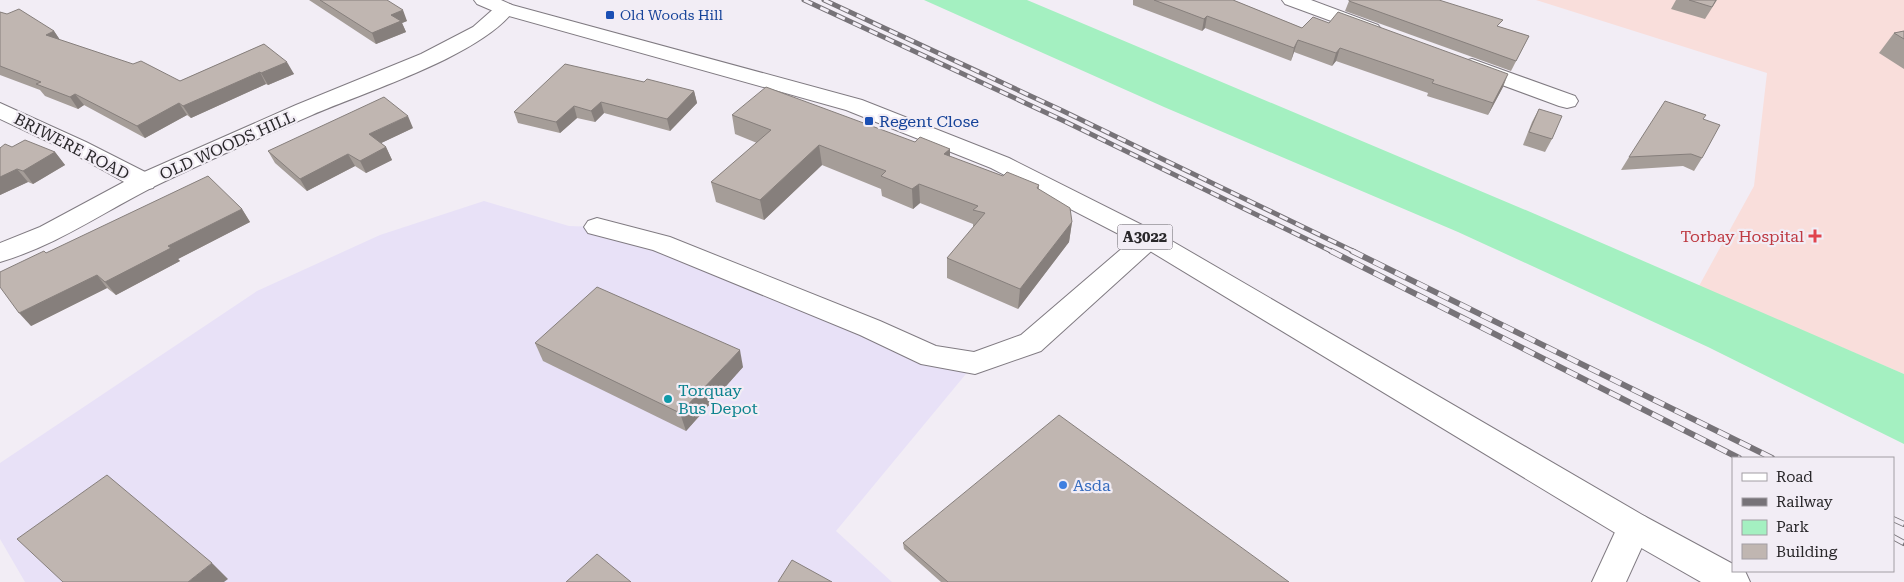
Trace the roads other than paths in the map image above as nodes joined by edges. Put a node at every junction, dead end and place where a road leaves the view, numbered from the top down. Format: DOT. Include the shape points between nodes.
graph roads {
  1 [pos="1292,0"];
  2 [pos="494,4"];
  3 [pos="1393,37"];
  4 [pos="1457,61"];
  5 [pos="1567,101"];
  6 [pos="0,110"];
  7 [pos="144,182"];
  8 [pos="597,227"];
  9 [pos="1149,239"];
  10 [pos="0,253"];
  11 [pos="1634,526"];
  12 [pos="1609,582"];
  13 [pos="1734,582"];
  1 -- 3 [label="street"];
  2 -- 7 [label="street, OLD WOODS HILL" via="480,32 429,59 304,110"];
  2 -- 9 [label="street, A3022" via="854,105 1000,163"];
  4 -- 5 [label="street"];
  6 -- 7 [label="street, BRIWERE ROAD"];
  7 -- 10 [label="street, OLD WOODS HILL" via="49,233"];
  8 -- 9 [label="street" via="661,243 931,356 975,363 1031,343"];
  9 -- 11 [label="street, A3022"];
  11 -- 12 [label="street"];
  11 -- 13 [label="street, A3022"];
}
